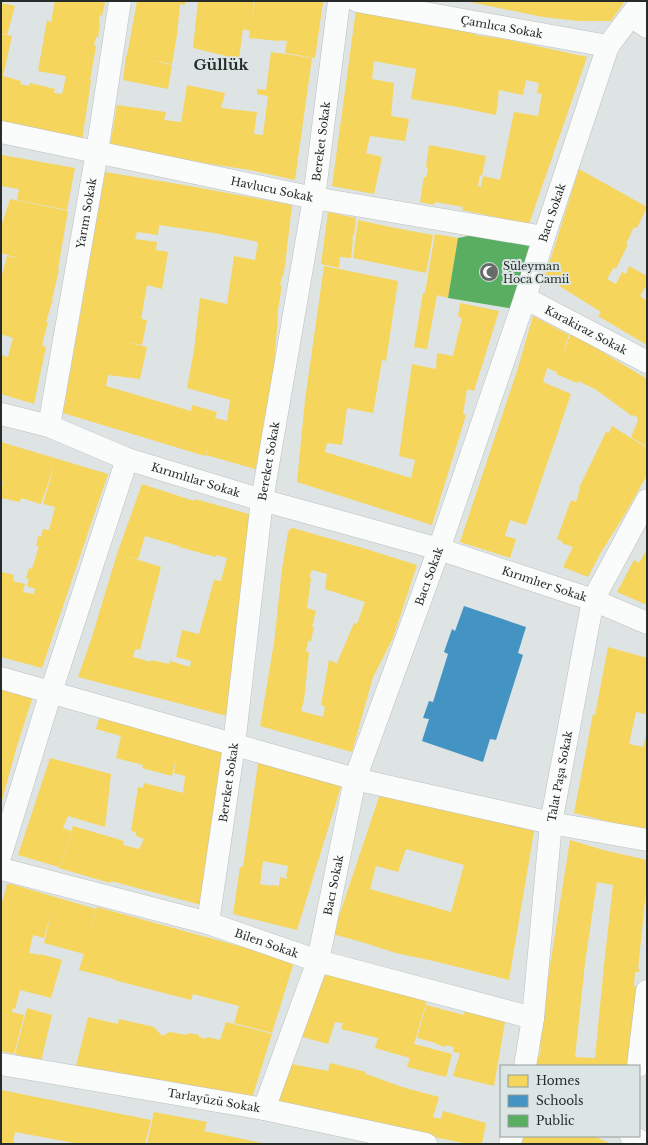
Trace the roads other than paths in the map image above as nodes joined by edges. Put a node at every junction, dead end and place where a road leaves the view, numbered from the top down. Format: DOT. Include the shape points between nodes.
graph roads {
  1 [pos="120,1"];
  2 [pos="339,1"];
  3 [pos="357,1"];
  4 [pos="640,15"];
  5 [pos="608,46"];
  6 [pos="1,132"];
  7 [pos="97,152"];
  8 [pos="314,198"];
  9 [pos="544,237"];
  10 [pos="525,298"];
  11 [pos="647,362"];
  12 [pos="1,414"];
  13 [pos="49,426"];
  14 [pos="127,459"];
  15 [pos="262,500"];
  16 [pos="647,500"];
  17 [pos="439,549"];
  18 [pos="593,600"];
  19 [pos="647,623"];
  20 [pos="1,678"];
  21 [pos="51,692"];
  22 [pos="234,745"];
  23 [pos="355,779"];
  24 [pos="7,813"];
  25 [pos="551,823"];
  26 [pos="647,840"];
  27 [pos="1,854"];
  28 [pos="1,869"];
  29 [pos="208,923"];
  30 [pos="318,961"];
  31 [pos="647,990"];
  32 [pos="533,1018"];
  33 [pos="1,1064"];
  34 [pos="525,1065"];
  35 [pos="638,1065"];
  36 [pos="264,1109"];
  37 [pos="632,1137"];
  38 [pos="426,1144"];
  39 [pos="646,1144"];
  1 -- 7 [label="street, Yarım Sokak"];
  2 -- 8 [label="street, Bereket Sokak"];
  3 -- 5 [label="street, Çamlıca Sokak"];
  4 -- 5 [label="street"];
  5 -- 9 [label="street, Bacı Sokak"];
  6 -- 7 [label="street, Havlucu Sokak"];
  7 -- 8 [label="street, Havlucu Sokak"];
  7 -- 13 [label="street, Yarım Sokak"];
  8 -- 9 [label="street, Havlucu Sokak"];
  8 -- 15 [label="street, Bereket Sokak"];
  9 -- 10 [label="street, Bacı Sokak"];
  10 -- 11 [label="street, Karakiraz Sokak"];
  10 -- 17 [label="street, Bacı Sokak"];
  12 -- 13 [label="street, Kırımlılar Sokak"];
  13 -- 14 [label="street, Kırımlılar Sokak"];
  14 -- 15 [label="street, Kırımlılar Sokak"];
  14 -- 21 [label="street"];
  15 -- 17 [label="street, Kırımlılar Sokak"];
  15 -- 22 [label="street, Bereket Sokak"];
  16 -- 18 [label="street, Talat Paşa Sokak"];
  17 -- 18 [label="street, Kırımlıer Sokak"];
  17 -- 23 [label="street, Bacı Sokak"];
  18 -- 19 [label="street, Kırımlıer Sokak"];
  18 -- 25 [label="street, Talat Paşa Sokak"];
  20 -- 21 [label="street"];
  21 -- 22 [label="street"];
  21 -- 24 [label="street"];
  22 -- 23 [label="street"];
  22 -- 29 [label="street, Bereket Sokak"];
  23 -- 25 [label="street"];
  23 -- 30 [label="street, Bacı Sokak"];
  24 -- 27 [label="street"];
  25 -- 26 [label="street"];
  25 -- 32 [label="street, Talat Paşa Sokak"];
  28 -- 29 [label="street, Bilen Sokak"];
  29 -- 30 [label="street, Bilen Sokak"];
  30 -- 32 [label="street, Bilen Sokak"];
  30 -- 36 [label="street, Bacı Sokak"];
  31 -- 35 [label="street"];
  32 -- 34 [label="street, Talat Paşa Sokak"];
  33 -- 36 [label="street, Tarlayüzü Sokak"];
  36 -- 38 [label="street, Tarlayüzü Sokak"];
  37 -- 39 [label="street"];
}
